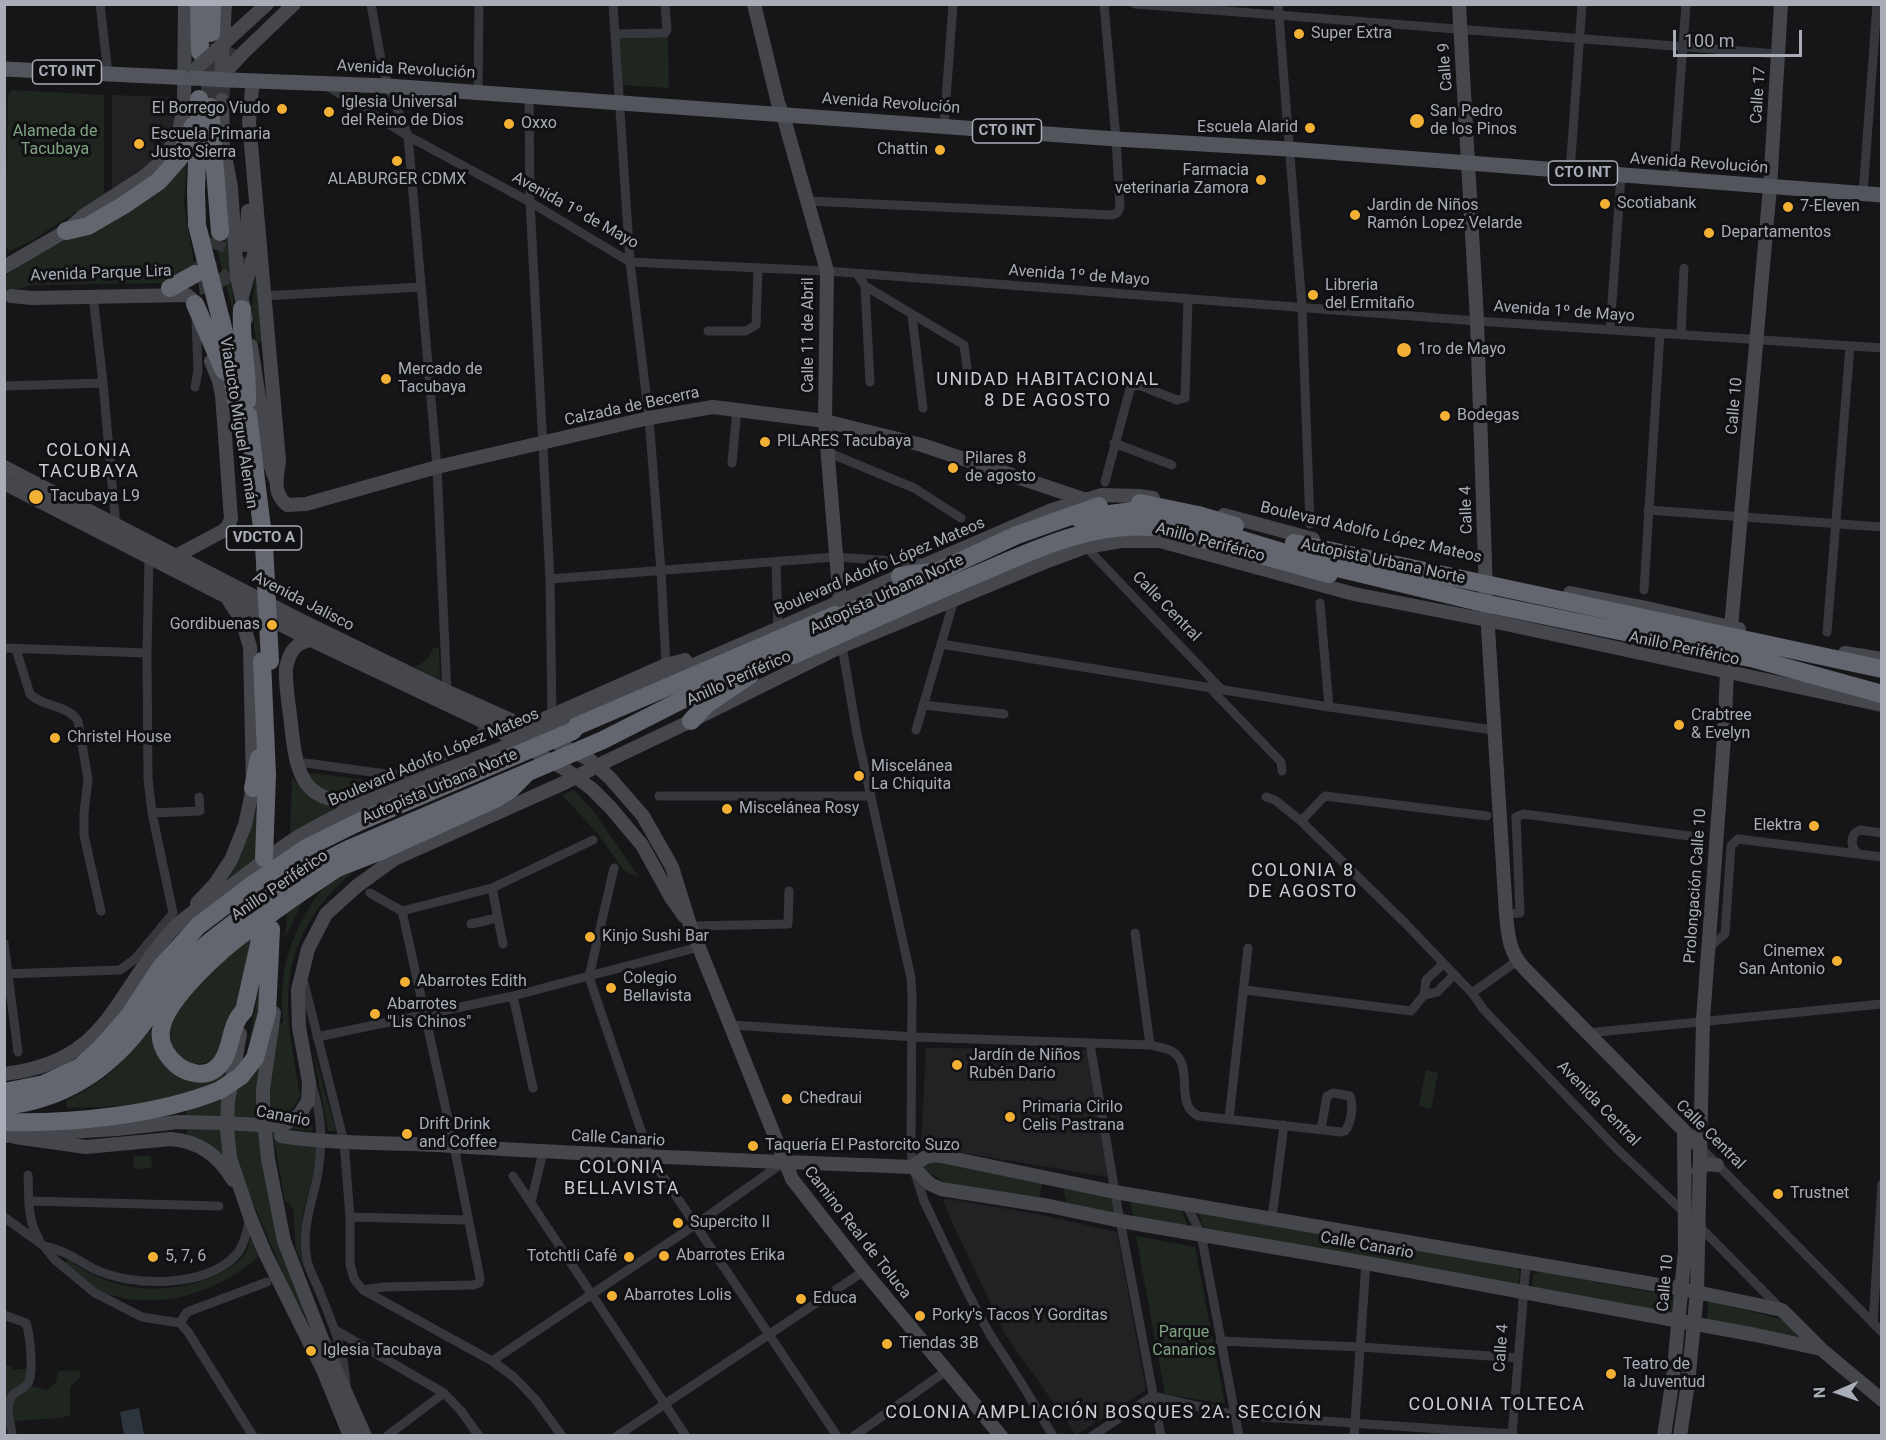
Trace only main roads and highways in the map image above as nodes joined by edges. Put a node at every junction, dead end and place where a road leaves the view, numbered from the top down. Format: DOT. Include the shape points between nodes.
graph roads {
  1 [pos="185,4"];
  2 [pos="199,4"];
  3 [pos="212,4"];
  4 [pos="225,4"];
  5 [pos="267,4"];
  6 [pos="283,4"];
  7 [pos="294,4"];
  8 [pos="754,4"];
  9 [pos="1459,4"];
  10 [pos="1781,4"];
  11 [pos="220,45"];
  12 [pos="4,69"];
  13 [pos="226,75"];
  14 [pos="190,76"];
  15 [pos="255,85"];
  16 [pos="208,103"];
  17 [pos="783,115"];
  18 [pos="223,146"];
  19 [pos="1469,164"];
  20 [pos="1770,187"];
  21 [pos="1881,195"];
  22 [pos="66,231"];
  23 [pos="252,242"];
  24 [pos="4,267"];
  25 [pos="170,288"];
  26 [pos="196,296"];
  27 [pos="8,297"];
  28 [pos="242,305"];
  29 [pos="242,406"];
  30 [pos="825,421"];
  31 [pos="4,467"];
  32 [pos="276,479"];
  33 [pos="5,484"];
  34 [pos="1086,500"];
  35 [pos="287,505"];
  36 [pos="1207,540"];
  37 [pos="176,556"];
  38 [pos="1240,564"];
  39 [pos="931,568"];
  40 [pos="900,576"];
  41 [pos="224,596"];
  42 [pos="1487,599"];
  43 [pos="840,603"];
  44 [pos="310,640"];
  45 [pos="733,648"];
  46 [pos="1729,650"];
  47 [pos="1881,659"];
  48 [pos="266,661"];
  49 [pos="1881,669"];
  50 [pos="1881,673"];
  51 [pos="750,675"];
  52 [pos="1881,692"];
  53 [pos="446,697"];
  54 [pos="1881,705"];
  55 [pos="265,709"];
  56 [pos="563,721"];
  57 [pos="691,722"];
  58 [pos="526,727"];
  59 [pos="512,748"];
  60 [pos="589,752"];
  61 [pos="533,768"];
  62 [pos="567,776"];
  63 [pos="253,788"];
  64 [pos="371,800"];
  65 [pos="177,916"];
  66 [pos="691,926"];
  67 [pos="1517,961"];
  68 [pos="270,963"];
  69 [pos="244,1011"];
  70 [pos="4,1074"];
  71 [pos="4,1087"];
  72 [pos="4,1092"];
  73 [pos="4,1108"];
  74 [pos="120,1114"];
  75 [pos="281,1131"];
  76 [pos="8,1132"];
  77 [pos="1684,1133"];
  78 [pos="322,1141"];
  79 [pos="1699,1146"];
  80 [pos="784,1162"];
  81 [pos="1717,1165"];
  82 [pos="913,1167"];
  83 [pos="1698,1172"];
  84 [pos="245,1203"];
  85 [pos="1682,1289"];
  86 [pos="1697,1292"];
  87 [pos="1782,1310"];
  88 [pos="1679,1321"];
  89 [pos="1694,1323"];
  90 [pos="1821,1349"];
  91 [pos="1881,1400"];
  92 [pos="350,1436"];
  93 [pos="365,1436"];
  94 [pos="1001,1436"];
  95 [pos="1664,1436"];
  96 [pos="1680,1436"];
  1 -- 14 [label="main road"];
  2 -- 11 [label="highway"];
  3 -- 11 [label="highway"];
  4 -- 11 [label="main road"];
  5 -- 11 [label="main road"];
  6 -- 11 [label="main road"];
  7 -- 13 [label="main road" via="243,52"];
  8 -- 17 [label="main road, Calle 11 de Abril"];
  9 -- 19 [label="main road, Calle 9"];
  10 -- 20 [label="main road, Calle 17"];
  11 -- 13 [label="main road"];
  11 -- 14 [label="main road, bridge"];
  12 -- 14 [label="main road, Avenida Revolución / CTO INT"];
  13 -- 14 [label="main road, Avenida Revolución / CTO INT, bridge"];
  13 -- 15 [label="main road, Avenida Revolución / CTO INT"];
  14 -- 22 [label="main road, Avenida Parque Lira" via="182,119 165,158"];
  15 -- 17 [label="main road, Avenida Revolución / CTO INT" via="388,86"];
  15 -- 23 [label="main road" via="244,100 241,118"];
  16 -- 18 [label="main road, Viaducto Miguel Alemán"];
  16 -- 18 [label="highway" via="219,236"];
  16 -- 22 [label="highway" via="184,151 166,176 87,226"];
  16 -- 29 [label="highway, Viaducto Miguel Alemán / VDCTO A" via="196,191 197,225"];
  17 -- 19 [label="main road, Avenida Revolución / CTO INT"];
  17 -- 30 [label="main road, Calle 11 de Abril" via="827,271"];
  18 -- 28 [label="main road, Viaducto Miguel Alemán" via="231,187"];
  19 -- 20 [label="main road, Avenida Revolución / CTO INT"];
  19 -- 42 [label="main road, Calle 4"];
  20 -- 21 [label="main road, Avenida Revolución / CTO INT"];
  20 -- 46 [label="main road, Calle 10"];
  22 -- 24 [label="main road, Avenida Parque Lira"];
  23 -- 28 [label="main road"];
  23 -- 32 [label="main road, Viaducto Miguel Alemán" via="263,296 279,460"];
  25 -- 26 [label="highway"];
  25 -- 27 [label="main road, Avenida Parque Lira" via="37,289"];
  26 -- 27 [label="main road"];
  26 -- 29 [label="highway"];
  26 -- 37 [label="main road, Viaducto Miguel Alemán" via="199,330 221,388 231,519 223,531"];
  28 -- 29 [label="highway" via="246,362"];
  28 -- 32 [label="main road, Viaducto Miguel Alemán" via="269,462"];
  29 -- 48 [label="highway, Viaducto Miguel Alemán / VDCTO A, bridge" via="264,544"];
  30 -- 34 [label="main road, Calzada de Becerra" via="922,445"];
  30 -- 35 [label="main road, Calzada de Becerra" via="703,407 437,466 306,504"];
  30 -- 43 [label="main road, Calle 11 de Abril"];
  31 -- 37 [label="main road, Avenida Jalisco"];
  32 -- 35 [label="main road, Viaducto Miguel Alemán" via="277,491"];
  33 -- 41 [label="main road, Avenida Jalisco"];
  34 -- 39 [label="main road, Boulevard Adolfo López Mateos" via="1052,510"];
  34 -- 42 [label="main road, Boulevard Adolfo López Mateos" via="1102,495 1176,502 1311,538"];
  36 -- 38 [label="highway"];
  36 -- 42 [label="highway, Anillo Periférico" via="1305,568"];
  36 -- 51 [label="highway, Anillo Periférico" via="1134,525 1089,532 1049,544 904,605"];
  37 -- 53 [label="main road, Avenida Jalisco"];
  38 -- 42 [label="main road, Boulevard Adolfo López Mateos" via="1354,594"];
  38 -- 57 [label="main road, Boulevard Adolfo López Mateos" via="1160,541 1121,541 1086,548 842,646"];
  39 -- 40 [label="highway"];
  39 -- 42 [label="highway, Anillo Periférico" via="1085,516 1133,511 1186,516 1311,554"];
  39 -- 56 [label="highway, Anillo Periférico"];
  40 -- 43 [label="main road, Boulevard Adolfo López Mateos"];
  41 -- 44 [label="main road, Avenida Jalisco"];
  41 -- 63 [label="main road" via="237,612 248,638"];
  42 -- 46 [label="highway, Anillo Periférico"];
  42 -- 46 [label="main road, Boulevard Adolfo López Mateos" via="1642,607"];
  42 -- 67 [label="main road, Calle 4" via="1506,914 1508,936"];
  43 -- 45 [label="main road, Boulevard Adolfo López Mateos"];
  44 -- 53 [label="main road, Avenida Jalisco"];
  44 -- 64 [label="main road" via="296,646 286,668 298,771 307,785 321,795 346,801"];
  45 -- 56 [label="main road, Boulevard Adolfo López Mateos"];
  45 -- 56 [label="main road" via="666,665"];
  46 -- 47 [label="main road, Boulevard Adolfo López Mateos" via="1825,649"];
  46 -- 50 [label="highway, Anillo Periférico"];
  46 -- 52 [label="highway, Anillo Periférico"];
  46 -- 54 [label="main road, Boulevard Adolfo López Mateos"];
  46 -- 79 [label="main road, Prolongación Calle 10" via="1703,1020"];
  48 -- 55 [label="highway, Viaducto Miguel Alemán / VDCTO A"];
  48 -- 55 [label="highway, Viaducto Miguel Alemán / VDCTO A" via="276,780 269,854"];
  49 -- 72 [label="highway, Autopista Urbana Norte, bridge" via="1307,547 1198,515 1140,503 1099,506 1017,535 766,651 323,838 198,926 161,968 129,1016 80,1067 44,1084"];
  51 -- 57 [label="highway" via="707,704"];
  51 -- 60 [label="highway, Anillo Periférico"];
  52 -- 73 [label="highway, Autopista Urbana Norte, bridge" via="1755,659 1479,602 1334,567 1226,535 1133,518 1094,523 1017,549 883,605 730,675 603,740 334,856 210,942 170,984 125,1047 93,1075 58,1093"];
  53 -- 58 [label="main road, Avenida Jalisco"];
  53 -- 59 [label="main road, Avenida Jalisco" via="484,722"];
  55 -- 63 [label="highway"];
  56 -- 58 [label="main road"];
  56 -- 59 [label="highway, Anillo Periférico, bridge"];
  57 -- 62 [label="main road, Boulevard Adolfo López Mateos, bridge"];
  58 -- 59 [label="main road"];
  58 -- 60 [label="main road, Avenida Jalisco"];
  59 -- 62 [label="main road, Avenida Jalisco"];
  59 -- 64 [label="main road, Boulevard Adolfo López Mateos"];
  59 -- 71 [label="highway, Anillo Periférico" via="323,833 287,855 189,928 113,1027 90,1048 43,1078"];
  60 -- 61 [label="highway, Anillo Periférico, bridge"];
  60 -- 66 [label="main road, Camino Real de Toluca" via="656,835 672,867"];
  61 -- 69 [label="highway, bridge" via="495,798 337,868 248,930 179,996 161,1026 162,1045 182,1068 211,1072 222,1062"];
  61 -- 73 [label="highway, Anillo Periférico" via="464,793 314,862 230,919 200,946 130,1038 90,1073 46,1099"];
  62 -- 66 [label="main road, Camino Real de Toluca" via="592,789 642,845"];
  62 -- 75 [label="main road, Boulevard Adolfo López Mateos" via="394,859 326,914 308,949 298,996 298,1020 309,1076 306,1106"];
  63 -- 65 [label="main road" via="245,825 231,860 215,884"];
  64 -- 65 [label="main road, Boulevard Adolfo López Mateos" via="299,837"];
  65 -- 70 [label="main road, Boulevard Adolfo López Mateos" via="109,1020 90,1040 61,1060"];
  66 -- 80 [label="main road, Camino Real de Toluca"];
  67 -- 77 [label="main road, Calle Central"];
  68 -- 69 [label="highway" via="267,907"];
  68 -- 74 [label="highway, bridge" via="267,1013 255,1058 241,1076 220,1090"];
  68 -- 93 [label="main road" via="274,1012 263,1100 268,1159 284,1241"];
  69 -- 84 [label="main road" via="227,1129 230,1158"];
  73 -- 74 [label="highway" via="59,1115"];
  74 -- 76 [label="highway"];
  75 -- 76 [label="main road, bridge" via="178,1122 117,1130"];
  75 -- 78 [label="main road, Canario"];
  76 -- 84 [label="main road" via="86,1146 184,1140 205,1149 217,1160 230,1174"];
  77 -- 79 [label="main road, Calle Central"];
  77 -- 85 [label="main road, Calle 10"];
  78 -- 80 [label="main road, Calle Canario"];
  79 -- 83 [label="main road, Calle 10"];
  80 -- 82 [label="main road, Calle Canario"];
  80 -- 94 [label="main road, Camino Real de Toluca" via="800,1190 864,1272"];
  81 -- 83 [label="main road" via="1706,1164"];
  82 -- 85 [label="main road, Calle Canario" via="923,1157 941,1156 1115,1192"];
  82 -- 88 [label="main road, Calle Canario" via="941,1189"];
  83 -- 86 [label="main road, Calle 10"];
  84 -- 92 [label="main road"];
  85 -- 86 [label="main road, Calle Canario"];
  85 -- 88 [label="main road, Calle 10"];
  86 -- 87 [label="main road, Calle Canario"];
  86 -- 89 [label="main road, Calle 10"];
  87 -- 90 [label="main road, Avenida Central"];
  88 -- 89 [label="main road, Calle Canario"];
  88 -- 95 [label="main road, Calle 10"];
  89 -- 90 [label="main road, Calle Canario"];
  89 -- 96 [label="main road, Calle 10"];
  90 -- 91 [label="main road, Avenida Central"];
}
